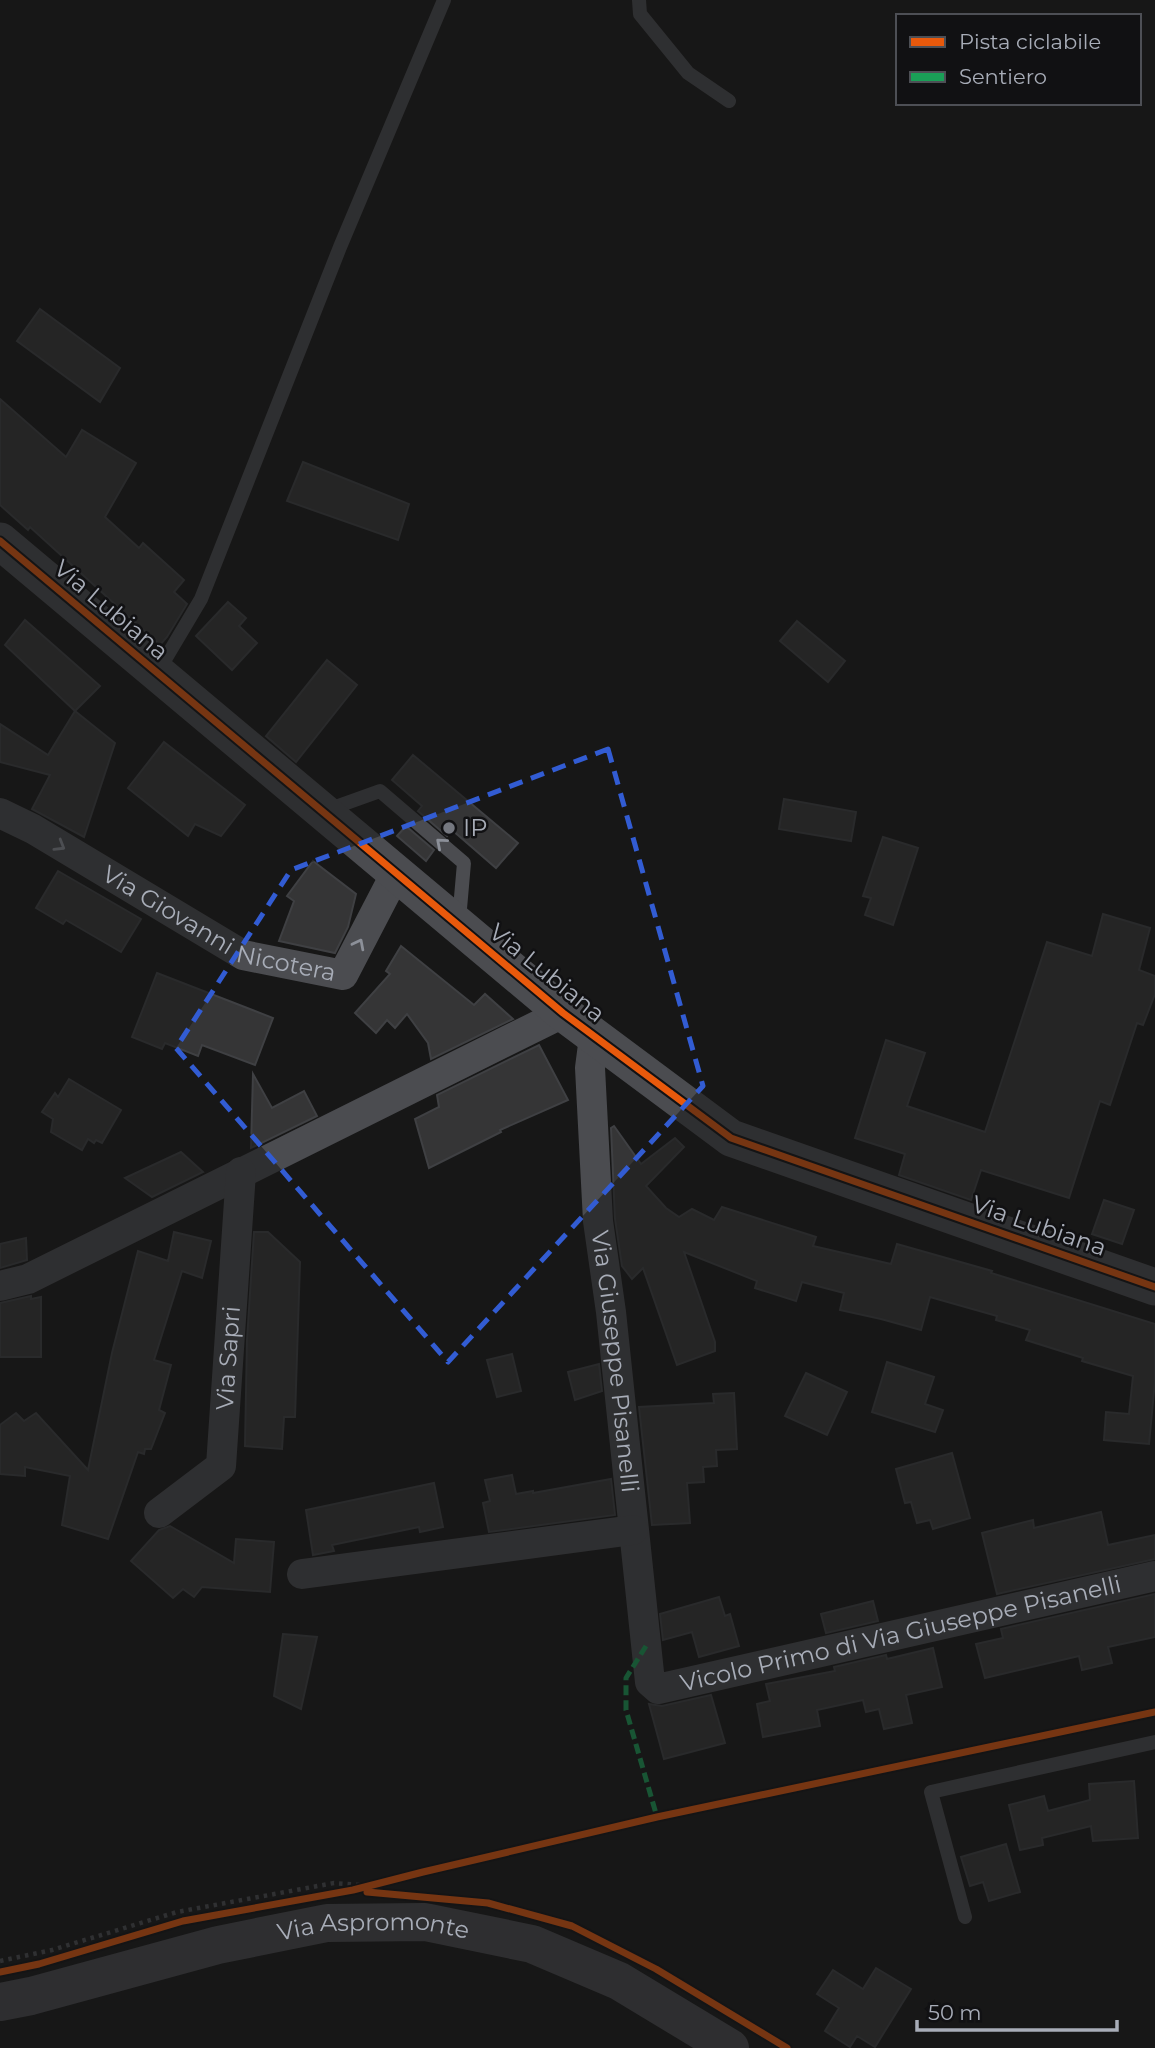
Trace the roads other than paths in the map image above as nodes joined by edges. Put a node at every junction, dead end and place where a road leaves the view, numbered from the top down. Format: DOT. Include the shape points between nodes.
graph roads {
  1 [pos="444,0"];
  2 [pos="639,0"];
  3 [pos="729,101"];
  4 [pos="0,541"];
  5 [pos="157,674"];
  6 [pos="322,812"];
  7 [pos="0,813"];
  8 [pos="396,873"];
  9 [pos="458,925"];
  10 [pos="563,1013"];
  11 [pos="594,1037"];
  12 [pos="241,1172"];
  13 [pos="0,1286"];
  14 [pos="1155,1287"];
  15 [pos="159,1513"];
  16 [pos="633,1530"];
  17 [pos="302,1574"];
  18 [pos="1155,1576"];
  19 [pos="650,1682"];
  20 [pos="1155,1742"];
  21 [pos="965,1917"];
  22 [pos="0,2002"];
  23 [pos="730,2048"];
  1 -- 5 [label="lane" via="340,247 201,599"];
  2 -- 3 [label="lane" via="640,14 688,73"];
  4 -- 5 [label="street, Via Lubiana"];
  5 -- 6 [label="street, Via Lubiana"];
  6 -- 8 [label="street, Via Lubiana"];
  9 -- 6 [label="lane, one-way" via="464,863 380,791"];
  7 -- 8 [label="street, Via Giovanni Nicotera, one-way" via="243,955 343,975"];
  8 -- 9 [label="street, Via Lubiana"];
  9 -- 10 [label="street, Via Lubiana"];
  10 -- 11 [label="street, Via Lubiana"];
  10 -- 12 [label="street"];
  11 -- 14 [label="street, Via Lubiana" via="731,1138"];
  11 -- 16 [label="street, Via Giuseppe Pisanelli" via="590,1068 598,1222"];
  12 -- 13 [label="street" via="28,1279"];
  12 -- 15 [label="street, Via Sapri" via="221,1466"];
  16 -- 17 [label="street"];
  16 -- 19 [label="street, Via Giuseppe Pisanelli"];
  18 -- 19 [label="street, Vicolo Primo di Via Giuseppe Pisanelli" via="658,1689"];
  20 -- 21 [label="lane" via="931,1792"];
  22 -- 23 [label="main road, Via Aspromonte" via="218,1945 327,1923 425,1922 532,1944 619,1981"];
}
